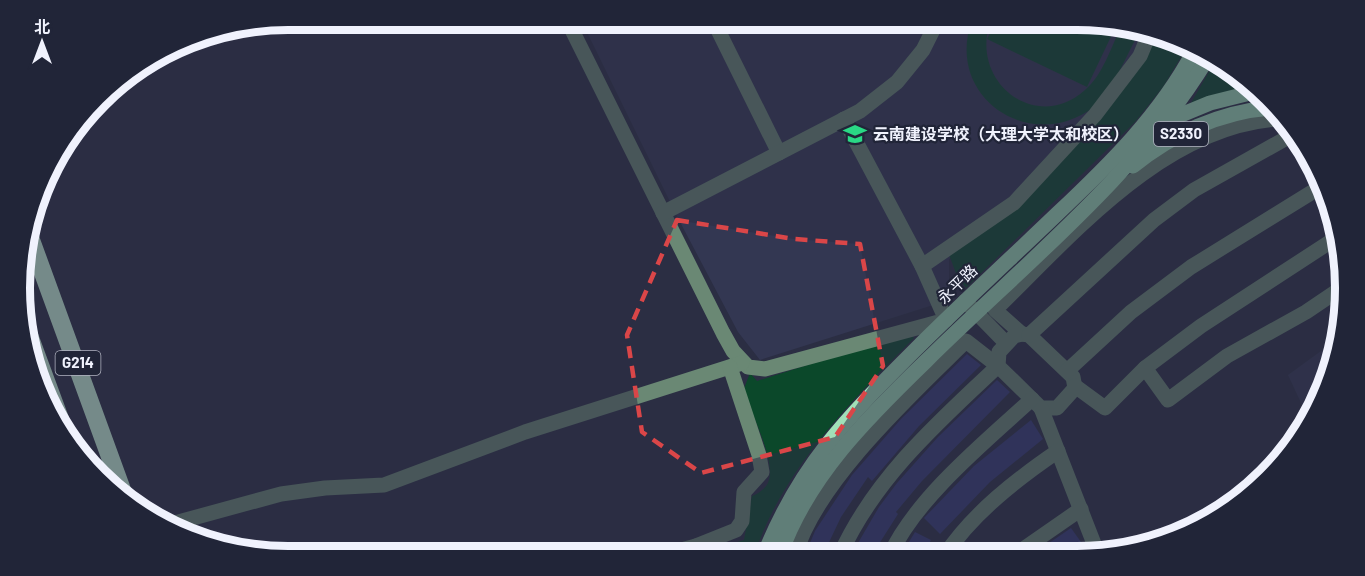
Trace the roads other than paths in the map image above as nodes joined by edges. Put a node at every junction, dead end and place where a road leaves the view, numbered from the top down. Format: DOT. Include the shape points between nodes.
graph roads {
  1 [pos="572,30"];
  2 [pos="718,30"];
  3 [pos="933,30"];
  4 [pos="1147,40"];
  5 [pos="1190,57"];
  6 [pos="1204,64"];
  7 [pos="1247,94"];
  8 [pos="1263,110"];
  9 [pos="844,119"];
  10 [pos="1272,119"];
  11 [pos="1162,123"];
  12 [pos="1287,138"];
  13 [pos="1126,147"];
  14 [pos="779,153"];
  15 [pos="1105,188"];
  16 [pos="1315,190"];
  17 [pos="663,213"];
  18 [pos="1331,241"];
  19 [pos="34,246"];
  20 [pos="921,266"];
  21 [pos="1335,293"];
  22 [pos="970,307"];
  23 [pos="946,320"];
  24 [pos="1025,335"];
  25 [pos="1006,343"];
  26 [pos="736,365"];
  27 [pos="998,366"];
  28 [pos="1145,368"];
  29 [pos="1067,371"];
  30 [pos="1075,387"];
  31 [pos="1037,403"];
  32 [pos="1058,451"];
  33 [pos="120,483"];
  34 [pos="1081,509"];
  35 [pos="180,522"];
  36 [pos="1091,545"];
  37 [pos="706,546"];
  38 [pos="768,546"];
  39 [pos="784,546"];
  40 [pos="799,546"];
  41 [pos="844,546"];
  42 [pos="894,546"];
  43 [pos="953,546"];
  44 [pos="1028,546"];
  1 -- 17 [label="street"];
  2 -- 14 [label="street"];
  3 -- 9 [label="street" via="923,50 897,82"];
  4 -- 20 [label="street" via="1140,56 1095,116 1014,203"];
  5 -- 13 [label="main road, 永平路"];
  6 -- 11 [label="main road, 永平路"];
  7 -- 11 [label="main road, S2330"];
  8 -- 15 [label="main road, S2330" via="1216,119 1172,138"];
  9 -- 14 [label="street"];
  9 -- 20 [label="street"];
  10 -- 24 [label="street" via="1213,133 1148,169 1082,225 995,310"];
  11 -- 13 [label="main road, S2330"];
  11 -- 15 [label="main road, 永平路"];
  12 -- 24 [label="street" via="1194,190 1154,220"];
  13 -- 22 [label="main road, 永平路"];
  14 -- 17 [label="street"];
  15 -- 22 [label="main road, 永平路"];
  16 -- 29 [label="street" via="1191,267 1131,312"];
  17 -- 26 [label="street"];
  18 -- 28 [label="street" via="1201,326"];
  19 -- 33 [label="highway, G214"];
  20 -- 23 [label="street"];
  21 -- 28 [label="street" via="1227,356 1168,400"];
  22 -- 23 [label="main road, 永平路"];
  22 -- 25 [label="street"];
  22 -- 39 [label="main road, 永平路" via="834,459 795,520"];
  23 -- 26 [label="street" via="765,369"];
  23 -- 38 [label="main road, 永平路" via="837,429 791,496"];
  24 -- 25 [label="street" via="1014,336"];
  24 -- 29 [label="street"];
  25 -- 27 [label="street" via="999,352"];
  26 -- 35 [label="street" via="525,432 384,485 281,494"];
  26 -- 37 [label="street" via="762,472 744,492 742,521 736,530"];
  27 -- 31 [label="street"];
  27 -- 40 [label="street" via="966,341 913,393 826,492"];
  27 -- 41 [label="street" via="874,494"];
  28 -- 30 [label="street" via="1105,408"];
  29 -- 30 [label="street"];
  30 -- 31 [label="street" via="1057,408"];
  31 -- 32 [label="street"];
  31 -- 42 [label="street" via="980,446 931,496"];
  32 -- 34 [label="street"];
  32 -- 43 [label="street" via="990,506"];
  34 -- 36 [label="street"];
  34 -- 44 [label="street"];
}
